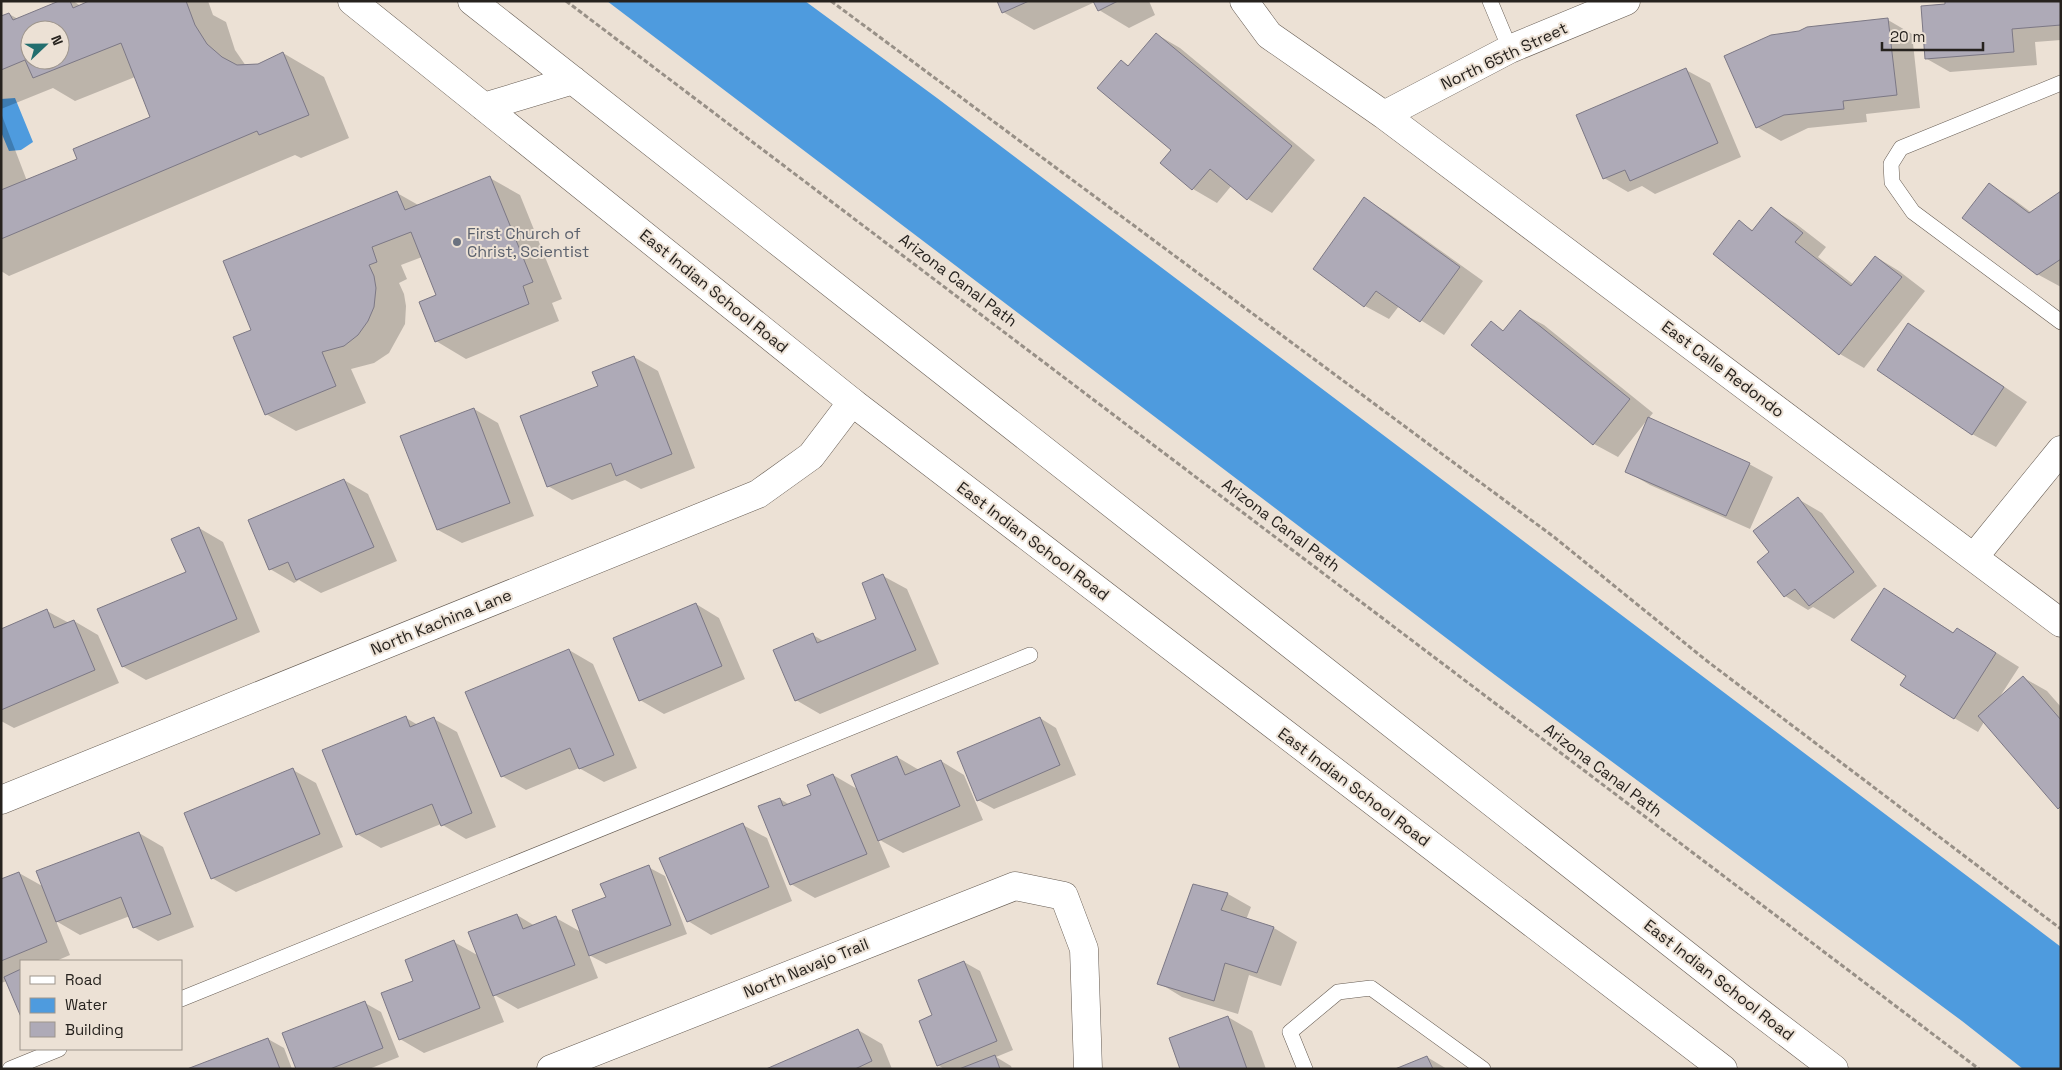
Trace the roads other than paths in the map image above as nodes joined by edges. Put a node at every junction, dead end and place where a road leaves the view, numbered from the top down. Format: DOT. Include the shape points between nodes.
graph roads {
  1 [pos="352,1"];
  2 [pos="472,1"];
  3 [pos="1244,1"];
  4 [pos="1490,1"];
  5 [pos="1626,1"];
  6 [pos="1510,50"];
  7 [pos="573,80"];
  8 [pos="2061,83"];
  9 [pos="484,107"];
  10 [pos="1384,115"];
  11 [pos="2061,322"];
  12 [pos="852,402"];
  13 [pos="2061,450"];
  14 [pos="1974,557"];
  15 [pos="2061,623"];
  16 [pos="1030,655"];
  17 [pos="1,800"];
  18 [pos="182,999"];
  19 [pos="57,1050"];
  20 [pos="10,1069"];
  21 [pos="551,1069"];
  22 [pos="1088,1069"];
  23 [pos="1305,1069"];
  24 [pos="1483,1069"];
  25 [pos="1723,1069"];
  26 [pos="1834,1069"];
  1 -- 9 [label="main road, East Indian School Road"];
  2 -- 7 [label="main road, East Indian School Road"];
  3 -- 10 [label="main road, East Calle Redondo" via="1269,35"];
  4 -- 6 [label="lane"];
  5 -- 6 [label="main road, North 65th Street"];
  6 -- 10 [label="main road, North 65th Street"];
  7 -- 9 [label="main road"];
  7 -- 26 [label="main road, East Indian School Road"];
  8 -- 11 [label="lane" via="1901,148 1891,164 1892,182 1913,212"];
  9 -- 12 [label="main road, East Indian School Road"];
  10 -- 14 [label="main road, East Calle Redondo"];
  12 -- 17 [label="main road, North Kachina Lane" via="811,456 758,494"];
  12 -- 25 [label="main road, East Indian School Road"];
  13 -- 14 [label="main road"];
  14 -- 15 [label="main road, East Calle Redondo"];
  16 -- 18 [label="lane"];
  19 -- 20 [label="lane"];
  21 -- 22 [label="main road, North Navajo Trail" via="1015,886 1064,896 1084,949"];
  23 -- 24 [label="lane" via="1290,1032 1338,992 1371,988"];
}
